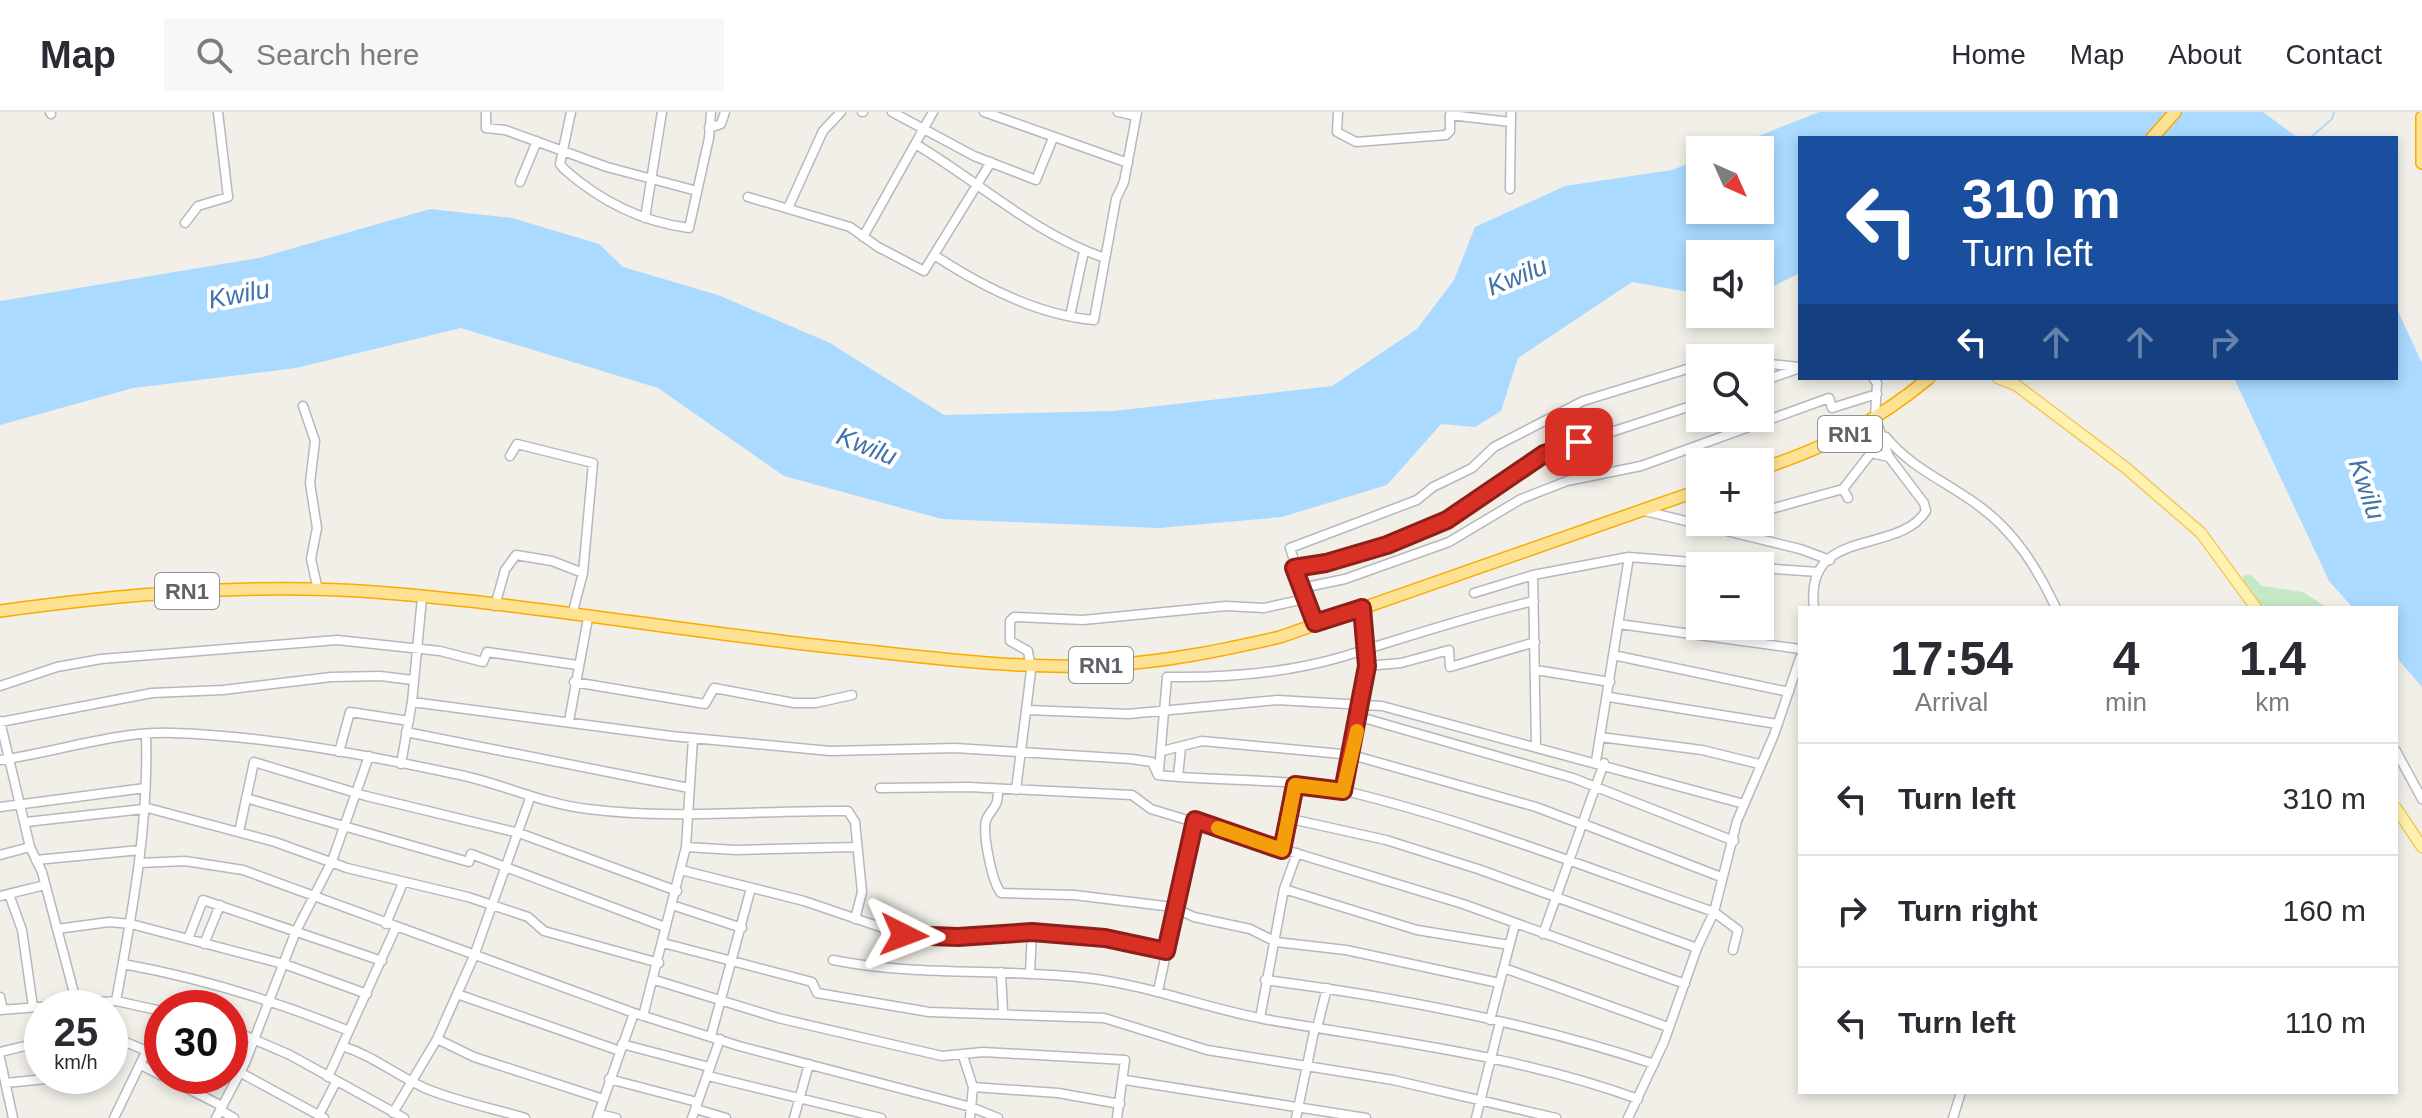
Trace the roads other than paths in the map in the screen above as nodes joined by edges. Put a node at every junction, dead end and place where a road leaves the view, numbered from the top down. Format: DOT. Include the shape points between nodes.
graph roads {
  1 [pos="218,112"];
  2 [pos="486,112"];
  3 [pos="571,112"];
  4 [pos="662,112"];
  5 [pos="711,112"];
  6 [pos="725,112"];
  7 [pos="841,112"];
  8 [pos="892,112"];
  9 [pos="933,112"];
  10 [pos="984,112"];
  11 [pos="1118,112"];
  12 [pos="1338,112"];
  13 [pos="2175,112"];
  14 [pos="1136,114"];
  15 [pos="1511,117"];
  16 [pos="2422,117"];
  17 [pos="709,128"];
  18 [pos="924,130"];
  19 [pos="2154,136"];
  20 [pos="1053,138"];
  21 [pos="537,141"];
  22 [pos="917,145"];
  23 [pos="560,150"];
  24 [pos="991,162"];
  25 [pos="1128,163"];
  26 [pos="2422,163"];
  27 [pos="654,179"];
  28 [pos="520,182"];
  29 [pos="977,184"];
  30 [pos="1510,189"];
  31 [pos="697,191"];
  32 [pos="748,197"];
  33 [pos="788,208"];
  34 [pos="645,218"];
  35 [pos="185,223"];
  36 [pos="863,237"];
  37 [pos="1084,251"];
  38 [pos="934,255"];
  39 [pos="1105,258"];
  40 [pos="1070,316"];
  41 [pos="1774,364"];
  42 [pos="1798,367"];
  43 [pos="1798,368"];
  44 [pos="1686,369"];
  45 [pos="1774,377"];
  46 [pos="1874,380"];
  47 [pos="1926,380"];
  48 [pos="2015,381"];
  49 [pos="1877,394"];
  50 [pos="303,406"];
  51 [pos="1686,408"];
  52 [pos="1875,417"];
  53 [pos="1881,429"];
  54 [pos="510,456"];
  55 [pos="1889,457"];
  56 [pos="1774,464"];
  57 [pos="1843,489"];
  58 [pos="1686,495"];
  59 [pos="1848,498"];
  60 [pos="1774,508"];
  61 [pos="1645,510"];
  62 [pos="1686,521"];
  63 [pos="1745,536"];
  64 [pos="1629,557"];
  65 [pos="1830,560"];
  66 [pos="1686,562"];
  67 [pos="1294,568"];
  68 [pos="1774,569"];
  69 [pos="1818,572"];
  70 [pos="583,573"];
  71 [pos="1533,575"];
  72 [pos="1302,588"];
  73 [pos="318,590"];
  74 [pos="1474,593"];
  75 [pos="422,598"];
  76 [pos="1305,599"];
  77 [pos="1534,601"];
  78 [pos="495,606"];
  79 [pos="1814,606"];
  80 [pos="2055,606"];
  81 [pos="2255,606"];
  82 [pos="1362,608"];
  83 [pos="0,611"];
  84 [pos="572,615"];
  85 [pos="588,618"];
  86 [pos="1315,623"];
  87 [pos="1619,624"];
  88 [pos="1535,642"];
  89 [pos="417,648"];
  90 [pos="1365,649"];
  91 [pos="1798,649"];
  92 [pos="1613,655"];
  93 [pos="1031,664"];
  94 [pos="1798,664"];
  95 [pos="577,665"];
  96 [pos="1367,666"];
  97 [pos="1536,670"];
  98 [pos="413,680"];
  99 [pos="574,682"];
  100 [pos="1610,682"];
  101 [pos="0,686"];
  102 [pos="1789,692"];
  103 [pos="852,695"];
  104 [pos="1609,697"];
  105 [pos="412,702"];
  106 [pos="1362,704"];
  107 [pos="1163,709"];
  108 [pos="1028,710"];
  109 [pos="1360,717"];
  110 [pos="409,721"];
  111 [pos="569,721"];
  112 [pos="0,722"];
  113 [pos="1777,724"];
  114 [pos="406,732"];
  115 [pos="146,735"];
  116 [pos="1600,737"];
  117 [pos="693,738"];
  118 [pos="1536,746"];
  119 [pos="1181,747"];
  120 [pos="1162,751"];
  121 [pos="339,752"];
  122 [pos="1022,752"];
  123 [pos="1352,755"];
  124 [pos="2398,755"];
  125 [pos="369,756"];
  126 [pos="4,759"];
  127 [pos="1600,762"];
  128 [pos="401,764"];
  129 [pos="1759,764"];
  130 [pos="1158,775"];
  131 [pos="1178,777"];
  132 [pos="1295,785"];
  133 [pos="1595,786"];
  134 [pos="145,788"];
  135 [pos="689,788"];
  136 [pos="880,788"];
  137 [pos="998,790"];
  138 [pos="1016,790"];
  139 [pos="1343,791"];
  140 [pos="356,793"];
  141 [pos="246,798"];
  142 [pos="530,798"];
  143 [pos="2422,799"];
  144 [pos="19,803"];
  145 [pos="1744,804"];
  146 [pos="0,807"];
  147 [pos="144,808"];
  148 [pos="2398,811"];
  149 [pos="689,816"];
  150 [pos="1291,819"];
  151 [pos="1195,820"];
  152 [pos="26,822"];
  153 [pos="1581,823"];
  154 [pos="344,827"];
  155 [pos="239,832"];
  156 [pos="519,833"];
  157 [pos="1734,841"];
  158 [pos="30,847"];
  159 [pos="686,847"];
  160 [pos="855,847"];
  161 [pos="2422,847"];
  162 [pos="140,850"];
  163 [pos="1282,850"];
  164 [pos="1297,853"];
  165 [pos="0,855"];
  166 [pos="36,860"];
  167 [pos="332,861"];
  168 [pos="1569,861"];
  169 [pos="139,863"];
  170 [pos="508,867"];
  171 [pos="681,870"];
  172 [pos="1721,877"];
  173 [pos="403,883"];
  174 [pos="45,885"];
  175 [pos="751,888"];
  176 [pos="1284,889"];
  177 [pos="677,891"];
  178 [pos="4,895"];
  179 [pos="316,895"];
  180 [pos="1556,896"];
  181 [pos="220,905"];
  182 [pos="495,905"];
  183 [pos="672,905"];
  184 [pos="1173,907"];
  185 [pos="1714,912"];
  186 [pos="855,919"];
  187 [pos="131,924"];
  188 [pos="1515,924"];
  189 [pos="391,926"];
  190 [pos="665,927"];
  191 [pos="742,928"];
  192 [pos="57,929"];
  193 [pos="296,931"];
  194 [pos="1032,932"];
  195 [pos="1543,934"];
  196 [pos="188,939"];
  197 [pos="1276,942"];
  198 [pos="663,943"];
  199 [pos="204,944"];
  200 [pos="1509,945"];
  201 [pos="1697,948"];
  202 [pos="1733,950"];
  203 [pos="1166,951"];
  204 [pos="474,956"];
  205 [pos="833,960"];
  206 [pos="382,961"];
  207 [pos="659,963"];
  208 [pos="734,963"];
  209 [pos="123,964"];
  210 [pos="281,964"];
  211 [pos="1504,968"];
  212 [pos="1001,972"];
  213 [pos="1030,973"];
  214 [pos="655,980"];
  215 [pos="1265,980"];
  216 [pos="1499,983"];
  217 [pos="1685,984"];
  218 [pos="1327,988"];
  219 [pos="31,990"];
  220 [pos="73,990"];
  221 [pos="118,990"];
  222 [pos="1158,991"];
  223 [pos="367,994"];
  224 [pos="457,994"];
  225 [pos="0,997"];
  226 [pos="267,1000"];
  227 [pos="723,1001"];
  228 [pos="24,1008"];
  229 [pos="1,1010"];
  230 [pos="1003,1012"];
  231 [pos="639,1015"];
  232 [pos="1260,1018"];
  233 [pos="1490,1020"];
  234 [pos="1500,1022"];
  235 [pos="1668,1027"];
  236 [pos="1316,1028"];
  237 [pos="349,1031"];
  238 [pos="248,1036"];
  239 [pos="716,1037"];
  240 [pos="254,1038"];
  241 [pos="437,1039"];
  242 [pos="342,1046"];
  243 [pos="621,1047"];
  244 [pos="24,1048"];
  245 [pos="248,1054"];
  246 [pos="0,1055"];
  247 [pos="963,1056"];
  248 [pos="144,1058"];
  249 [pos="1493,1060"];
  250 [pos="809,1064"];
  251 [pos="1654,1064"];
  252 [pos="141,1065"];
  253 [pos="1305,1066"];
  254 [pos="144,1067"];
  255 [pos="709,1072"];
  256 [pos="248,1076"];
  257 [pos="609,1079"];
  258 [pos="332,1080"];
  259 [pos="1125,1080"];
  260 [pos="24,1081"];
  261 [pos="411,1081"];
  262 [pos="6,1083"];
  263 [pos="973,1087"];
  264 [pos="192,1094"];
  265 [pos="1960,1094"];
  266 [pos="799,1098"];
  267 [pos="603,1099"];
  268 [pos="1482,1099"];
  269 [pos="1638,1099"];
  270 [pos="1120,1104"];
  271 [pos="1298,1106"];
  272 [pos="971,1107"];
  273 [pos="695,1110"];
  274 [pos="220,1111"];
  275 [pos="393,1113"];
  276 [pos="598,1116"];
  277 [pos="321,1117"];
  278 [pos="13,1118"];
  279 [pos="114,1118"];
  280 [pos="234,1118"];
  281 [pos="404,1118"];
  282 [pos="525,1118"];
  283 [pos="616,1118"];
  284 [pos="726,1118"];
  285 [pos="794,1118"];
  286 [pos="881,1118"];
  287 [pos="970,1118"];
  288 [pos="998,1118"];
  289 [pos="1117,1118"];
  290 [pos="1296,1118"];
  291 [pos="1366,1118"];
  292 [pos="1476,1118"];
  293 [pos="1556,1118"];
  294 [pos="1628,1118"];
  295 [pos="1953,1118"];
  1 -- 35 [label="street" via="228,197 198,206"];
  2 -- 21 [label="street" via="486,128"];
  3 -- 23 [label="street"];
  4 -- 27 [label="street"];
  5 -- 17 [label="street"];
  6 -- 17 [label="street" via="721,124"];
  7 -- 33 [label="street" via="823,131"];
  8 -- 18 [label="street"];
  9 -- 18 [label="street"];
  10 -- 20 [label="street"];
  11 -- 14 [label="street"];
  12 -- 15 [label="street" via="1337,132 1356,142 1446,135 1450,115"];
  13 -- 19 [label="highway"];
  14 -- 25 [label="street"];
  15 -- 30 [label="street"];
  16 -- 26 [label="highway"];
  17 -- 31 [label="street"];
  18 -- 22 [label="street"];
  18 -- 24 [label="street"];
  20 -- 24 [label="street" via="1036,180"];
  20 -- 25 [label="street"];
  21 -- 23 [label="street"];
  21 -- 28 [label="street"];
  22 -- 29 [label="street"];
  22 -- 36 [label="street"];
  23 -- 27 [label="street"];
  23 -- 34 [label="street" via="560,164 573,177"];
  24 -- 29 [label="street"];
  25 -- 39 [label="street"];
  27 -- 31 [label="street"];
  27 -- 34 [label="street"];
  29 -- 37 [label="street"];
  29 -- 38 [label="street"];
  31 -- 34 [label="street" via="689,228"];
  32 -- 33 [label="street"];
  33 -- 36 [label="street" via="850,227"];
  36 -- 38 [label="street" via="924,271"];
  37 -- 39 [label="street"];
  37 -- 40 [label="street"];
  38 -- 40 [label="street" via="1010,297"];
  39 -- 40 [label="street" via="1094,320"];
  41 -- 42 [label="street"];
  43 -- 45 [label="street"];
  44 -- 67 [label="street" via="1583,401 1494,447 1472,468 1417,500 1290,548"];
  46 -- 49 [label="street"];
  47 -- 52 [label="highway, RN1"];
  48 -- 81 [label="main road" via="2201,533"];
  49 -- 52 [label="street"];
  49 -- 72 [label="street" via="1832,408 1829,398 1641,466 1567,481 1521,499 1449,542 1345,579"];
  50 -- 73 [label="street" via="315,441 310,483 317,528 311,559"];
  51 -- 67 [label="street" via="1544,454 1447,520 1387,545"];
  52 -- 53 [label="street"];
  52 -- 56 [label="highway, RN1" via="1833,443"];
  53 -- 55 [label="street"];
  53 -- 80 [label="street" via="1924,473 2009,530"];
  54 -- 70 [label="street" via="517,444 593,463"];
  55 -- 57 [label="street" via="1868,454"];
  55 -- 65 [label="street" via="1924,503 1923,516"];
  57 -- 59 [label="street"];
  57 -- 60 [label="street"];
  58 -- 61 [label="highway, RN1"];
  61 -- 62 [label="street"];
  61 -- 82 [label="highway, RN1"];
  63 -- 65 [label="street"];
  64 -- 66 [label="street"];
  64 -- 71 [label="street"];
  64 -- 87 [label="street"];
  65 -- 69 [label="street"];
  67 -- 72 [label="street"];
  68 -- 69 [label="street"];
  69 -- 79 [label="street"];
  70 -- 78 [label="street" via="516,555 505,570"];
  70 -- 84 [label="street"];
  71 -- 74 [label="street"];
  71 -- 77 [label="street"];
  72 -- 76 [label="street"];
  73 -- 75 [label="highway, RN1"];
  73 -- 83 [label="highway, RN1" via="259,586"];
  75 -- 78 [label="highway, RN1"];
  75 -- 89 [label="street"];
  76 -- 86 [label="street"];
  76 -- 93 [label="street" via="1264,608 1226,606 1083,620 1014,617 1010,641 1028,651"];
  77 -- 88 [label="street"];
  77 -- 90 [label="street"];
  78 -- 84 [label="highway, RN1"];
  82 -- 86 [label="highway, RN1"];
  82 -- 90 [label="street"];
  84 -- 85 [label="highway, RN1"];
  85 -- 93 [label="highway, RN1" via="921,659"];
  85 -- 95 [label="street"];
  86 -- 93 [label="highway, RN1" via="1280,637 1163,659 1106,666"];
  87 -- 91 [label="street"];
  87 -- 92 [label="street"];
  88 -- 96 [label="street" via="1450,667 1449,650"];
  88 -- 97 [label="street"];
  89 -- 95 [label="street" via="483,662 487,652"];
  89 -- 98 [label="street"];
  89 -- 101 [label="street" via="337,640 127,657 57,667"];
  90 -- 96 [label="street"];
  90 -- 107 [label="street" via="1278,670 1167,677"];
  92 -- 100 [label="street"];
  92 -- 102 [label="street"];
  93 -- 108 [label="street"];
  94 -- 102 [label="street"];
  95 -- 99 [label="street"];
  96 -- 106 [label="street"];
  97 -- 100 [label="street"];
  97 -- 118 [label="street"];
  98 -- 105 [label="street"];
  98 -- 112 [label="street" via="331,677 152,693"];
  99 -- 103 [label="street" via="705,704 714,688 794,703"];
  99 -- 111 [label="street"];
  100 -- 104 [label="street"];
  102 -- 113 [label="street"];
  104 -- 113 [label="street"];
  104 -- 116 [label="street"];
  105 -- 110 [label="street"];
  105 -- 111 [label="street"];
  106 -- 107 [label="street" via="1277,700"];
  106 -- 109 [label="street"];
  106 -- 118 [label="street"];
  107 -- 108 [label="street" via="1128,714"];
  107 -- 120 [label="street"];
  108 -- 122 [label="street"];
  109 -- 123 [label="street"];
  109 -- 133 [label="street"];
  110 -- 114 [label="street"];
  110 -- 121 [label="street" via="347,713"];
  111 -- 117 [label="street"];
  112 -- 126 [label="street"];
  113 -- 129 [label="street"];
  114 -- 128 [label="street"];
  114 -- 135 [label="street"];
  115 -- 121 [label="street" via="199,735"];
  115 -- 126 [label="street"];
  115 -- 134 [label="street"];
  116 -- 127 [label="street"];
  116 -- 129 [label="street" via="1702,750"];
  117 -- 122 [label="street" via="830,751"];
  117 -- 135 [label="street"];
  118 -- 127 [label="street"];
  119 -- 120 [label="street"];
  119 -- 123 [label="street" via="1202,741"];
  119 -- 131 [label="street"];
  120 -- 130 [label="street"];
  121 -- 125 [label="street"];
  122 -- 130 [label="street" via="1152,762"];
  122 -- 138 [label="street"];
  123 -- 139 [label="street"];
  123 -- 153 [label="street"];
  124 -- 143 [label="street"];
  125 -- 128 [label="street"];
  125 -- 140 [label="street"];
  126 -- 144 [label="street"];
  127 -- 133 [label="street"];
  127 -- 145 [label="street"];
  128 -- 142 [label="street" via="463,776"];
  129 -- 145 [label="street"];
  130 -- 131 [label="street"];
  131 -- 132 [label="street"];
  132 -- 139 [label="street"];
  132 -- 150 [label="street"];
  133 -- 153 [label="street"];
  133 -- 157 [label="street"];
  134 -- 144 [label="street"];
  134 -- 147 [label="street"];
  135 -- 149 [label="street"];
  136 -- 137 [label="street"];
  137 -- 138 [label="street"];
  137 -- 184 [label="street" via="998,805 986,822 991,869 1001,893"];
  138 -- 151 [label="street" via="1132,795 1151,809"];
  139 -- 168 [label="street"];
  140 -- 141 [label="street" via="254,762"];
  140 -- 154 [label="street"];
  140 -- 156 [label="street"];
  141 -- 154 [label="street"];
  141 -- 155 [label="street"];
  142 -- 149 [label="street" via="586,809"];
  142 -- 156 [label="street"];
  144 -- 146 [label="street"];
  144 -- 152 [label="street"];
  145 -- 157 [label="street"];
  147 -- 152 [label="street"];
  147 -- 155 [label="street"];
  147 -- 162 [label="street"];
  148 -- 161 [label="main road"];
  149 -- 159 [label="street"];
  149 -- 160 [label="street" via="848,811 854,817"];
  150 -- 163 [label="street"];
  150 -- 180 [label="street" via="1386,840"];
  151 -- 163 [label="street"];
  151 -- 184 [label="street"];
  152 -- 158 [label="street"];
  153 -- 168 [label="street"];
  153 -- 172 [label="street"];
  154 -- 167 [label="street"];
  154 -- 170 [label="street" via="469,862 471,854"];
  155 -- 167 [label="street"];
  156 -- 170 [label="street"];
  156 -- 177 [label="street"];
  157 -- 172 [label="street"];
  158 -- 165 [label="street"];
  158 -- 166 [label="street"];
  159 -- 160 [label="street"];
  159 -- 171 [label="street"];
  160 -- 186 [label="street" via="862,892"];
  162 -- 166 [label="street"];
  162 -- 169 [label="street"];
  163 -- 164 [label="street"];
  164 -- 176 [label="street"];
  164 -- 188 [label="street"];
  166 -- 174 [label="street"];
  167 -- 173 [label="street"];
  167 -- 179 [label="street"];
  168 -- 180 [label="street"];
  168 -- 185 [label="street"];
  169 -- 179 [label="street" via="218,864"];
  169 -- 187 [label="street"];
  170 -- 182 [label="street"];
  170 -- 190 [label="street"];
  171 -- 175 [label="street"];
  171 -- 177 [label="street"];
  172 -- 185 [label="street"];
  173 -- 182 [label="street"];
  173 -- 189 [label="street"];
  174 -- 178 [label="street"];
  174 -- 192 [label="street"];
  175 -- 186 [label="street"];
  175 -- 191 [label="street"];
  176 -- 197 [label="street"];
  176 -- 200 [label="street" via="1417,930"];
  177 -- 183 [label="street"];
  178 -- 219 [label="street" via="22,930"];
  179 -- 189 [label="street"];
  179 -- 193 [label="street"];
  180 -- 195 [label="street"];
  180 -- 201 [label="street"];
  181 -- 193 [label="street"];
  181 -- 196 [label="street" via="203,900"];
  181 -- 199 [label="street"];
  182 -- 204 [label="street"];
  182 -- 207 [label="street" via="528,917 544,931"];
  183 -- 190 [label="street"];
  183 -- 191 [label="street"];
  184 -- 197 [label="street"];
  184 -- 203 [label="street"];
  185 -- 201 [label="street"];
  185 -- 202 [label="street" via="1738,930"];
  186 -- 194 [label="street" via="904,935"];
  187 -- 192 [label="street"];
  187 -- 196 [label="street"];
  187 -- 209 [label="street"];
  188 -- 195 [label="street"];
  188 -- 200 [label="street"];
  189 -- 204 [label="street"];
  189 -- 206 [label="street"];
  190 -- 198 [label="street"];
  191 -- 208 [label="street"];
  192 -- 220 [label="street"];
  193 -- 206 [label="street"];
  193 -- 210 [label="street"];
  194 -- 203 [label="street" via="1105,938"];
  194 -- 213 [label="street"];
  195 -- 217 [label="street"];
  196 -- 199 [label="street"];
  197 -- 215 [label="street"];
  197 -- 216 [label="street" via="1346,950"];
  198 -- 207 [label="street"];
  198 -- 208 [label="street"];
  199 -- 210 [label="street"];
  200 -- 211 [label="street"];
  201 -- 217 [label="street"];
  203 -- 222 [label="street"];
  204 -- 224 [label="street"];
  204 -- 231 [label="street"];
  205 -- 212 [label="street" via="888,970"];
  206 -- 223 [label="street"];
  207 -- 214 [label="street"];
  208 -- 227 [label="street"];
  208 -- 230 [label="street" via="812,982 817,993 863,1002 929,1012"];
  209 -- 221 [label="street"];
  209 -- 226 [label="street"];
  210 -- 223 [label="street"];
  210 -- 226 [label="street"];
  211 -- 216 [label="street"];
  211 -- 235 [label="street"];
  212 -- 213 [label="street"];
  212 -- 230 [label="street"];
  213 -- 222 [label="street"];
  214 -- 227 [label="street"];
  214 -- 231 [label="street"];
  215 -- 218 [label="street"];
  215 -- 232 [label="street"];
  216 -- 233 [label="street"];
  217 -- 235 [label="street"];
  218 -- 233 [label="street"];
  218 -- 236 [label="street"];
  222 -- 232 [label="street"];
  223 -- 237 [label="street"];
  224 -- 241 [label="street"];
  224 -- 243 [label="street"];
  225 -- 229 [label="street"];
  226 -- 237 [label="street"];
  226 -- 240 [label="street"];
  227 -- 239 [label="street"];
  227 -- 247 [label="street" via="927,1053"];
  228 -- 229 [label="street"];
  230 -- 253 [label="street" via="1120,1021 1207,1050"];
  231 -- 239 [label="street"];
  231 -- 243 [label="street"];
  232 -- 236 [label="street"];
  233 -- 234 [label="street"];
  234 -- 249 [label="street"];
  234 -- 251 [label="street"];
  235 -- 251 [label="street"];
  236 -- 249 [label="street"];
  236 -- 253 [label="street"];
  237 -- 242 [label="street"];
  238 -- 240 [label="street"];
  239 -- 250 [label="street"];
  239 -- 255 [label="street"];
  240 -- 245 [label="street"];
  240 -- 258 [label="street"];
  241 -- 261 [label="street"];
  241 -- 267 [label="street" via="474,1057"];
  242 -- 258 [label="street"];
  242 -- 261 [label="street" via="377,1059"];
  243 -- 255 [label="street"];
  243 -- 257 [label="street"];
  244 -- 246 [label="street"];
  246 -- 262 [label="street"];
  247 -- 259 [label="street" via="983,1052 1125,1060"];
  247 -- 263 [label="street"];
  248 -- 252 [label="street"];
  249 -- 268 [label="street"];
  249 -- 269 [label="street"];
  250 -- 266 [label="street"];
  250 -- 272 [label="street"];
  251 -- 269 [label="street"];
  252 -- 254 [label="street"];
  252 -- 279 [label="street"];
  253 -- 268 [label="street"];
  253 -- 271 [label="street"];
  255 -- 266 [label="street"];
  255 -- 273 [label="street"];
  256 -- 277 [label="street"];
  257 -- 267 [label="street"];
  257 -- 273 [label="street"];
  258 -- 275 [label="street"];
  258 -- 277 [label="street"];
  259 -- 270 [label="street"];
  259 -- 271 [label="street"];
  260 -- 262 [label="street"];
  261 -- 275 [label="street"];
  261 -- 282 [label="street" via="464,1103"];
  262 -- 278 [label="street"];
  263 -- 270 [label="street"];
  263 -- 272 [label="street"];
  264 -- 274 [label="street"];
  265 -- 295 [label="street"];
  266 -- 285 [label="street"];
  266 -- 286 [label="street"];
  267 -- 276 [label="street"];
  268 -- 292 [label="street"];
  268 -- 293 [label="street"];
  269 -- 294 [label="street"];
  270 -- 289 [label="street"];
  271 -- 290 [label="street"];
  271 -- 291 [label="street"];
  272 -- 287 [label="street"];
  272 -- 288 [label="street"];
  273 -- 284 [label="street"];
  274 -- 280 [label="street"];
  275 -- 281 [label="street"];
  276 -- 283 [label="street"];
}
